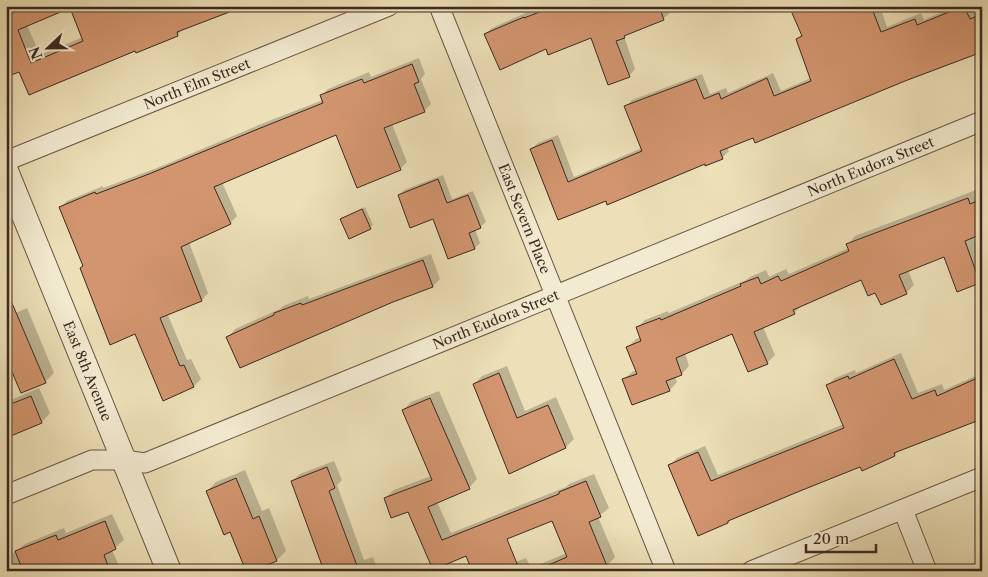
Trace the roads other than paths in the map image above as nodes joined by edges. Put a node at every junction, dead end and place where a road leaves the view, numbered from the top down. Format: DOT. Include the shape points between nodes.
graph roads {
  1 [pos="389,6"];
  2 [pos="438,6"];
  3 [pos="982,121"];
  4 [pos="6,161"];
  5 [pos="6,171"];
  6 [pos="556,296"];
  7 [pos="124,460"];
  8 [pos="982,478"];
  9 [pos="6,495"];
  10 [pos="903,510"];
  11 [pos="169,571"];
  12 [pos="666,571"];
  13 [pos="751,571"];
  14 [pos="927,571"];
  1 -- 4 [label="street, North Elm Street"];
  2 -- 6 [label="street, East Severn Place"];
  3 -- 6 [label="street, North Eudora Street"];
  5 -- 7 [label="street, East 8th Avenue"];
  6 -- 7 [label="street, North Eudora Street" via="145,463"];
  6 -- 12 [label="street, East Severn Place"];
  7 -- 9 [label="street, North Eudora Street" via="92,460"];
  7 -- 11 [label="street, East 8th Avenue"];
  8 -- 10 [label="street"];
  10 -- 13 [label="street"];
  10 -- 14 [label="street"];
}
